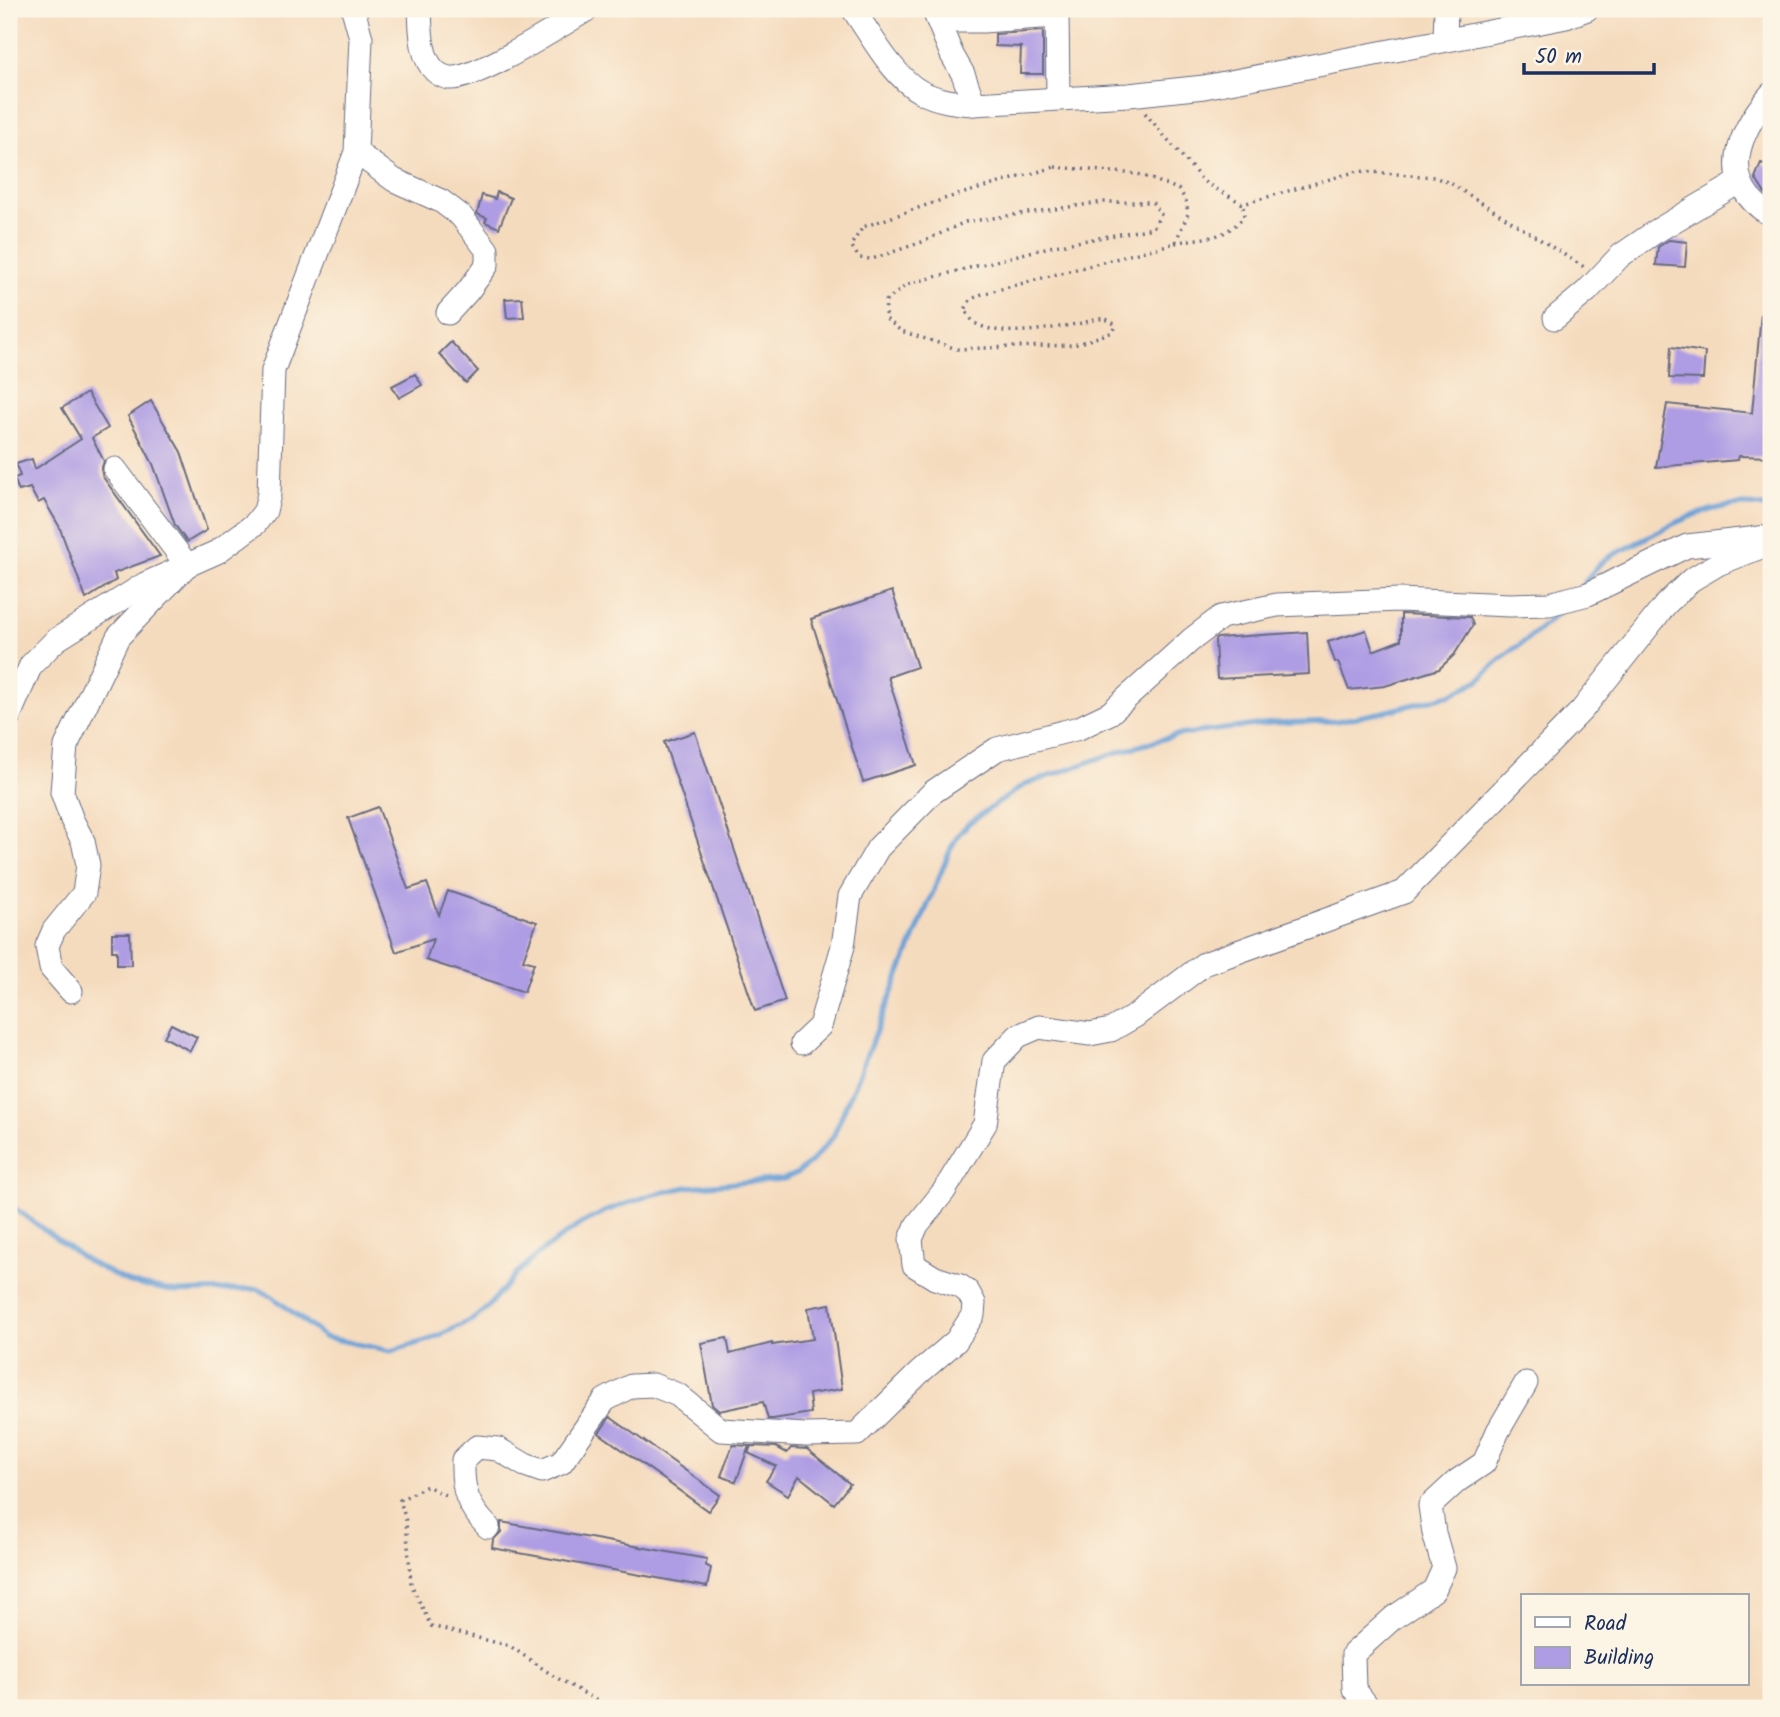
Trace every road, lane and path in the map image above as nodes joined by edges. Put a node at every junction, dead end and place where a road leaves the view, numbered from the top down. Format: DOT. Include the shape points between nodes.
graph roads {
  1 [pos="353,9"];
  2 [pos="421,9"];
  3 [pos="588,9"];
  4 [pos="853,9"];
  5 [pos="1446,9"];
  6 [pos="1587,9"];
  7 [pos="1057,12"];
  8 [pos="936,15"];
  9 [pos="1445,39"];
  10 [pos="1771,94"];
  11 [pos="1129,95"];
  12 [pos="1058,98"];
  13 [pos="974,103"];
  14 [pos="356,152"];
  15 [pos="1739,182"];
  16 [pos="1243,204"];
  17 [pos="1771,215"];
  18 [pos="1175,243"];
  19 [pos="1600,278"];
  20 [pos="448,313"];
  21 [pos="1555,318"];
  22 [pos="115,469"];
  23 [pos="1771,537"];
  24 [pos="1771,543"];
  25 [pos="187,565"];
  26 [pos="9,716"];
  27 [pos="71,991"];
  28 [pos="802,1043"];
  29 [pos="1526,1383"];
  30 [pos="469,1506"];
  31 [pos="488,1527"];
  32 [pos="178,1708"];
  33 [pos="191,1708"];
  34 [pos="610,1708"];
  35 [pos="1369,1708"];
  1 -- 14 [label="street" via="361,38"];
  2 -- 3 [label="street" via="425,52 433,69 447,78 491,66"];
  4 -- 13 [label="street" via="899,73 920,92 949,102"];
  5 -- 9 [label="street"];
  6 -- 9 [label="street"];
  7 -- 8 [label="street" via="983,21"];
  7 -- 12 [label="street"];
  8 -- 13 [label="street"];
  9 -- 11 [label="street" via="1204,87"];
  10 -- 15 [label="street" via="1743,138 1736,160"];
  11 -- 12 [label="street"];
  11 -- 16 [label="path" via="1204,182"];
  12 -- 13 [label="street"];
  14 -- 20 [label="street" via="394,180 442,201 461,216 487,250 487,265"];
  14 -- 25 [label="street" via="273,370 265,511 217,552"];
  15 -- 17 [label="street"];
  15 -- 19 [label="street" via="1646,238"];
  16 -- 18 [label="path" via="1244,217 1231,230"];
  16 -- 19 [label="path" via="1358,171 1434,177"];
  18 -- 18 [label="path" via="982,294 970,300 965,310 974,322 1004,332 1099,318 1111,320 1116,326 1113,332 1074,345 957,349 901,331 885,318 886,301 908,284 1049,247 1153,228 1161,214 1152,202 1103,202 965,222 872,259 859,258 851,245 863,227 1055,167 1138,174 1178,189 1188,214"];
  19 -- 21 [label="street"];
  22 -- 25 [label="street"];
  23 -- 28 [label="street" via="1687,546 1588,594 1549,604 1399,600 1277,605 1222,617 1110,713 1079,728 997,749 933,792 878,848 850,896 843,946 820,1026"];
  24 -- 30 [label="street" via="1691,580 1583,710 1404,892 1204,964 1111,1030 1090,1034 1040,1027 1007,1046 994,1061 985,1124 911,1239 914,1265 968,1292 974,1303 973,1315 956,1341 857,1434 721,1430 678,1395 653,1385 631,1386 605,1400 561,1463 542,1471 498,1449 477,1447 463,1460"];
  25 -- 26 [label="street" via="145,584 56,640 31,665"];
  25 -- 27 [label="street" via="118,637 66,746 62,792 88,865 84,893 47,946 51,968"];
  29 -- 35 [label="street" via="1484,1462 1430,1506 1444,1568 1434,1590 1353,1654 1354,1689"];
  30 -- 31 [label="street"];
  30 -- 34 [label="path" via="427,1486 400,1500 411,1584 431,1626 510,1646"];
  32 -- 33 [label="path"];
}
